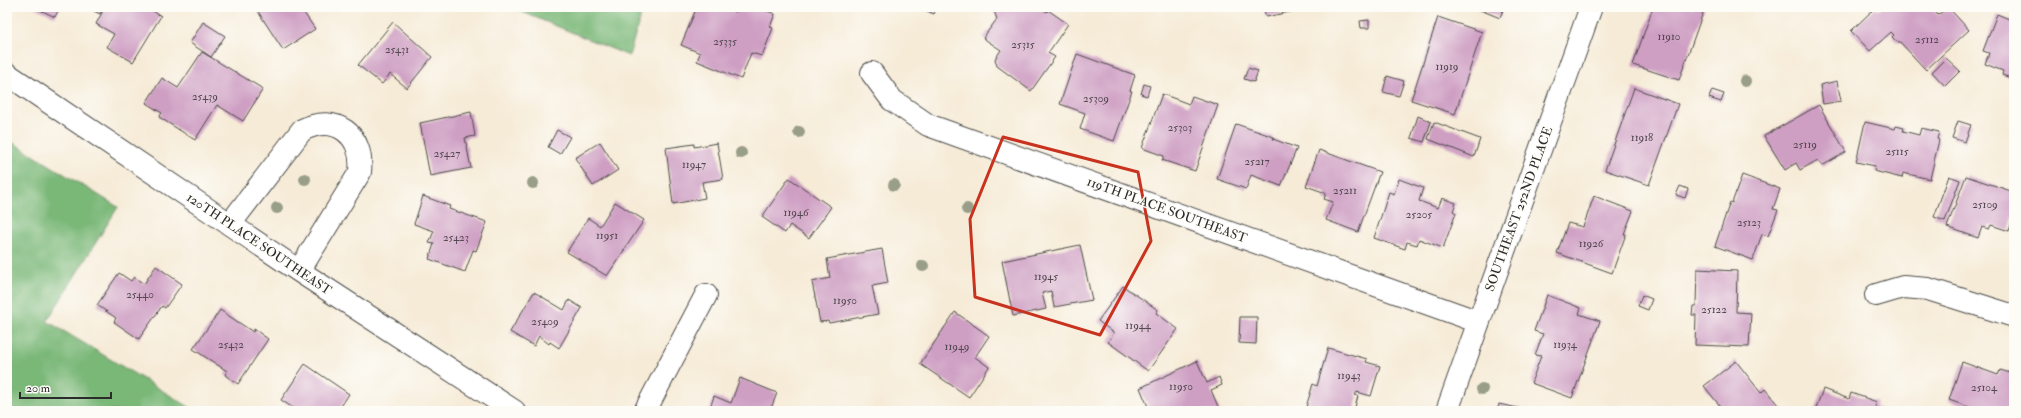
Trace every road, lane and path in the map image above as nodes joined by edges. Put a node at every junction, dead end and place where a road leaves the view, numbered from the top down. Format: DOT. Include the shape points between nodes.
graph roads {
  1 [pos="1590,7"];
  2 [pos="872,73"];
  3 [pos="7,74"];
  4 [pos="230,224"];
  5 [pos="299,271"];
  6 [pos="706,295"];
  7 [pos="1876,295"];
  8 [pos="2014,316"];
  9 [pos="1479,322"];
  10 [pos="514,411"];
  11 [pos="645,411"];
  12 [pos="1447,411"];
  1 -- 9 [label="street, SOUTHEAST 252ND PLACE"];
  2 -- 9 [label="street, 119TH PLACE SOUTHEAST" via="892,100 928,125"];
  3 -- 4 [label="street, 120TH PLACE SOUTHEAST"];
  4 -- 5 [label="street, 120TH PLACE SOUTHEAST"];
  4 -- 5 [label="street" via="302,130 326,124 350,134 358,145 362,160 360,172"];
  5 -- 10 [label="street, 120TH PLACE SOUTHEAST"];
  6 -- 11 [label="street"];
  7 -- 8 [label="street" via="1903,287 1928,289"];
  9 -- 12 [label="street, SOUTHEAST 252ND PLACE"];
}
